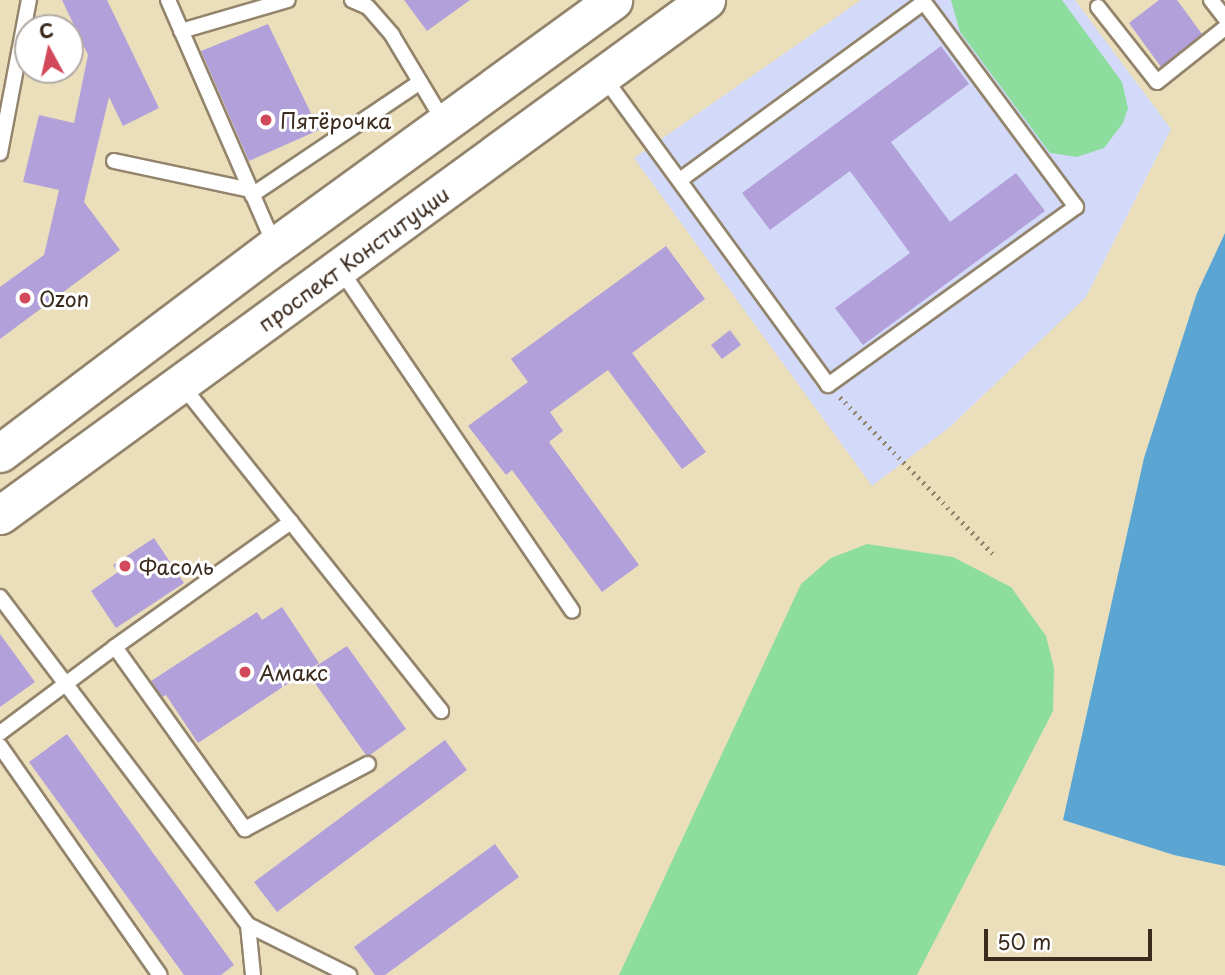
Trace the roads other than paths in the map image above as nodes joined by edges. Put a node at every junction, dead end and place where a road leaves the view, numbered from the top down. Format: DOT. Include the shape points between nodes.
graph roads {
  1 [pos="29,0"];
  2 [pos="168,0"];
  3 [pos="288,0"];
  4 [pos="352,0"];
  5 [pos="612,0"];
  6 [pos="706,0"];
  7 [pos="1211,0"];
  8 [pos="1099,2"];
  9 [pos="1225,18"];
  10 [pos="1225,27"];
  11 [pos="181,31"];
  12 [pos="602,75"];
  13 [pos="420,82"];
  14 [pos="444,122"];
  15 [pos="0,153"];
  16 [pos="114,161"];
  17 [pos="681,179"];
  18 [pos="251,192"];
  19 [pos="275,246"];
  20 [pos="340,269"];
  21 [pos="308,292"];
  22 [pos="181,384"];
  23 [pos="0,453"];
  24 [pos="0,515"];
  25 [pos="291,522"];
  26 [pos="0,597"];
  27 [pos="572,611"];
  28 [pos="115,648"];
  29 [pos="66,685"];
  30 [pos="441,711"];
  31 [pos="0,733"];
  32 [pos="0,746"];
  33 [pos="368,764"];
  34 [pos="248,925"];
  35 [pos="160,975"];
  36 [pos="253,975"];
  37 [pos="349,975"];
  1 -- 15 [label="lane"];
  2 -- 11 [label="lane"];
  3 -- 11 [label="lane"];
  4 -- 13 [label="lane" via="368,7 392,35"];
  5 -- 14 [label="main road"];
  6 -- 12 [label="main road, проспект Конституции"];
  7 -- 9 [label="lane"];
  8 -- 10 [label="lane" via="1157,82"];
  11 -- 18 [label="lane"];
  12 -- 17 [label="lane"];
  12 -- 20 [label="main road, проспект Конституции"];
  13 -- 14 [label="lane"];
  13 -- 18 [label="lane"];
  14 -- 19 [label="main road"];
  16 -- 18 [label="lane"];
  17 -- 17 [label="lane" via="828,386 1076,207 924,2"];
  18 -- 19 [label="lane"];
  19 -- 21 [label="main road"];
  19 -- 23 [label="main road"];
  20 -- 21 [label="main road, проспект Конституции"];
  20 -- 27 [label="lane"];
  21 -- 22 [label="main road, проспект Конституции"];
  22 -- 24 [label="main road, проспект Конституции"];
  22 -- 25 [label="lane"];
  25 -- 28 [label="lane"];
  25 -- 30 [label="lane"];
  26 -- 29 [label="lane"];
  28 -- 29 [label="lane"];
  28 -- 33 [label="lane" via="245,829"];
  29 -- 31 [label="lane"];
  29 -- 34 [label="lane"];
  32 -- 35 [label="lane"];
  34 -- 36 [label="lane"];
  34 -- 37 [label="lane"];
}
